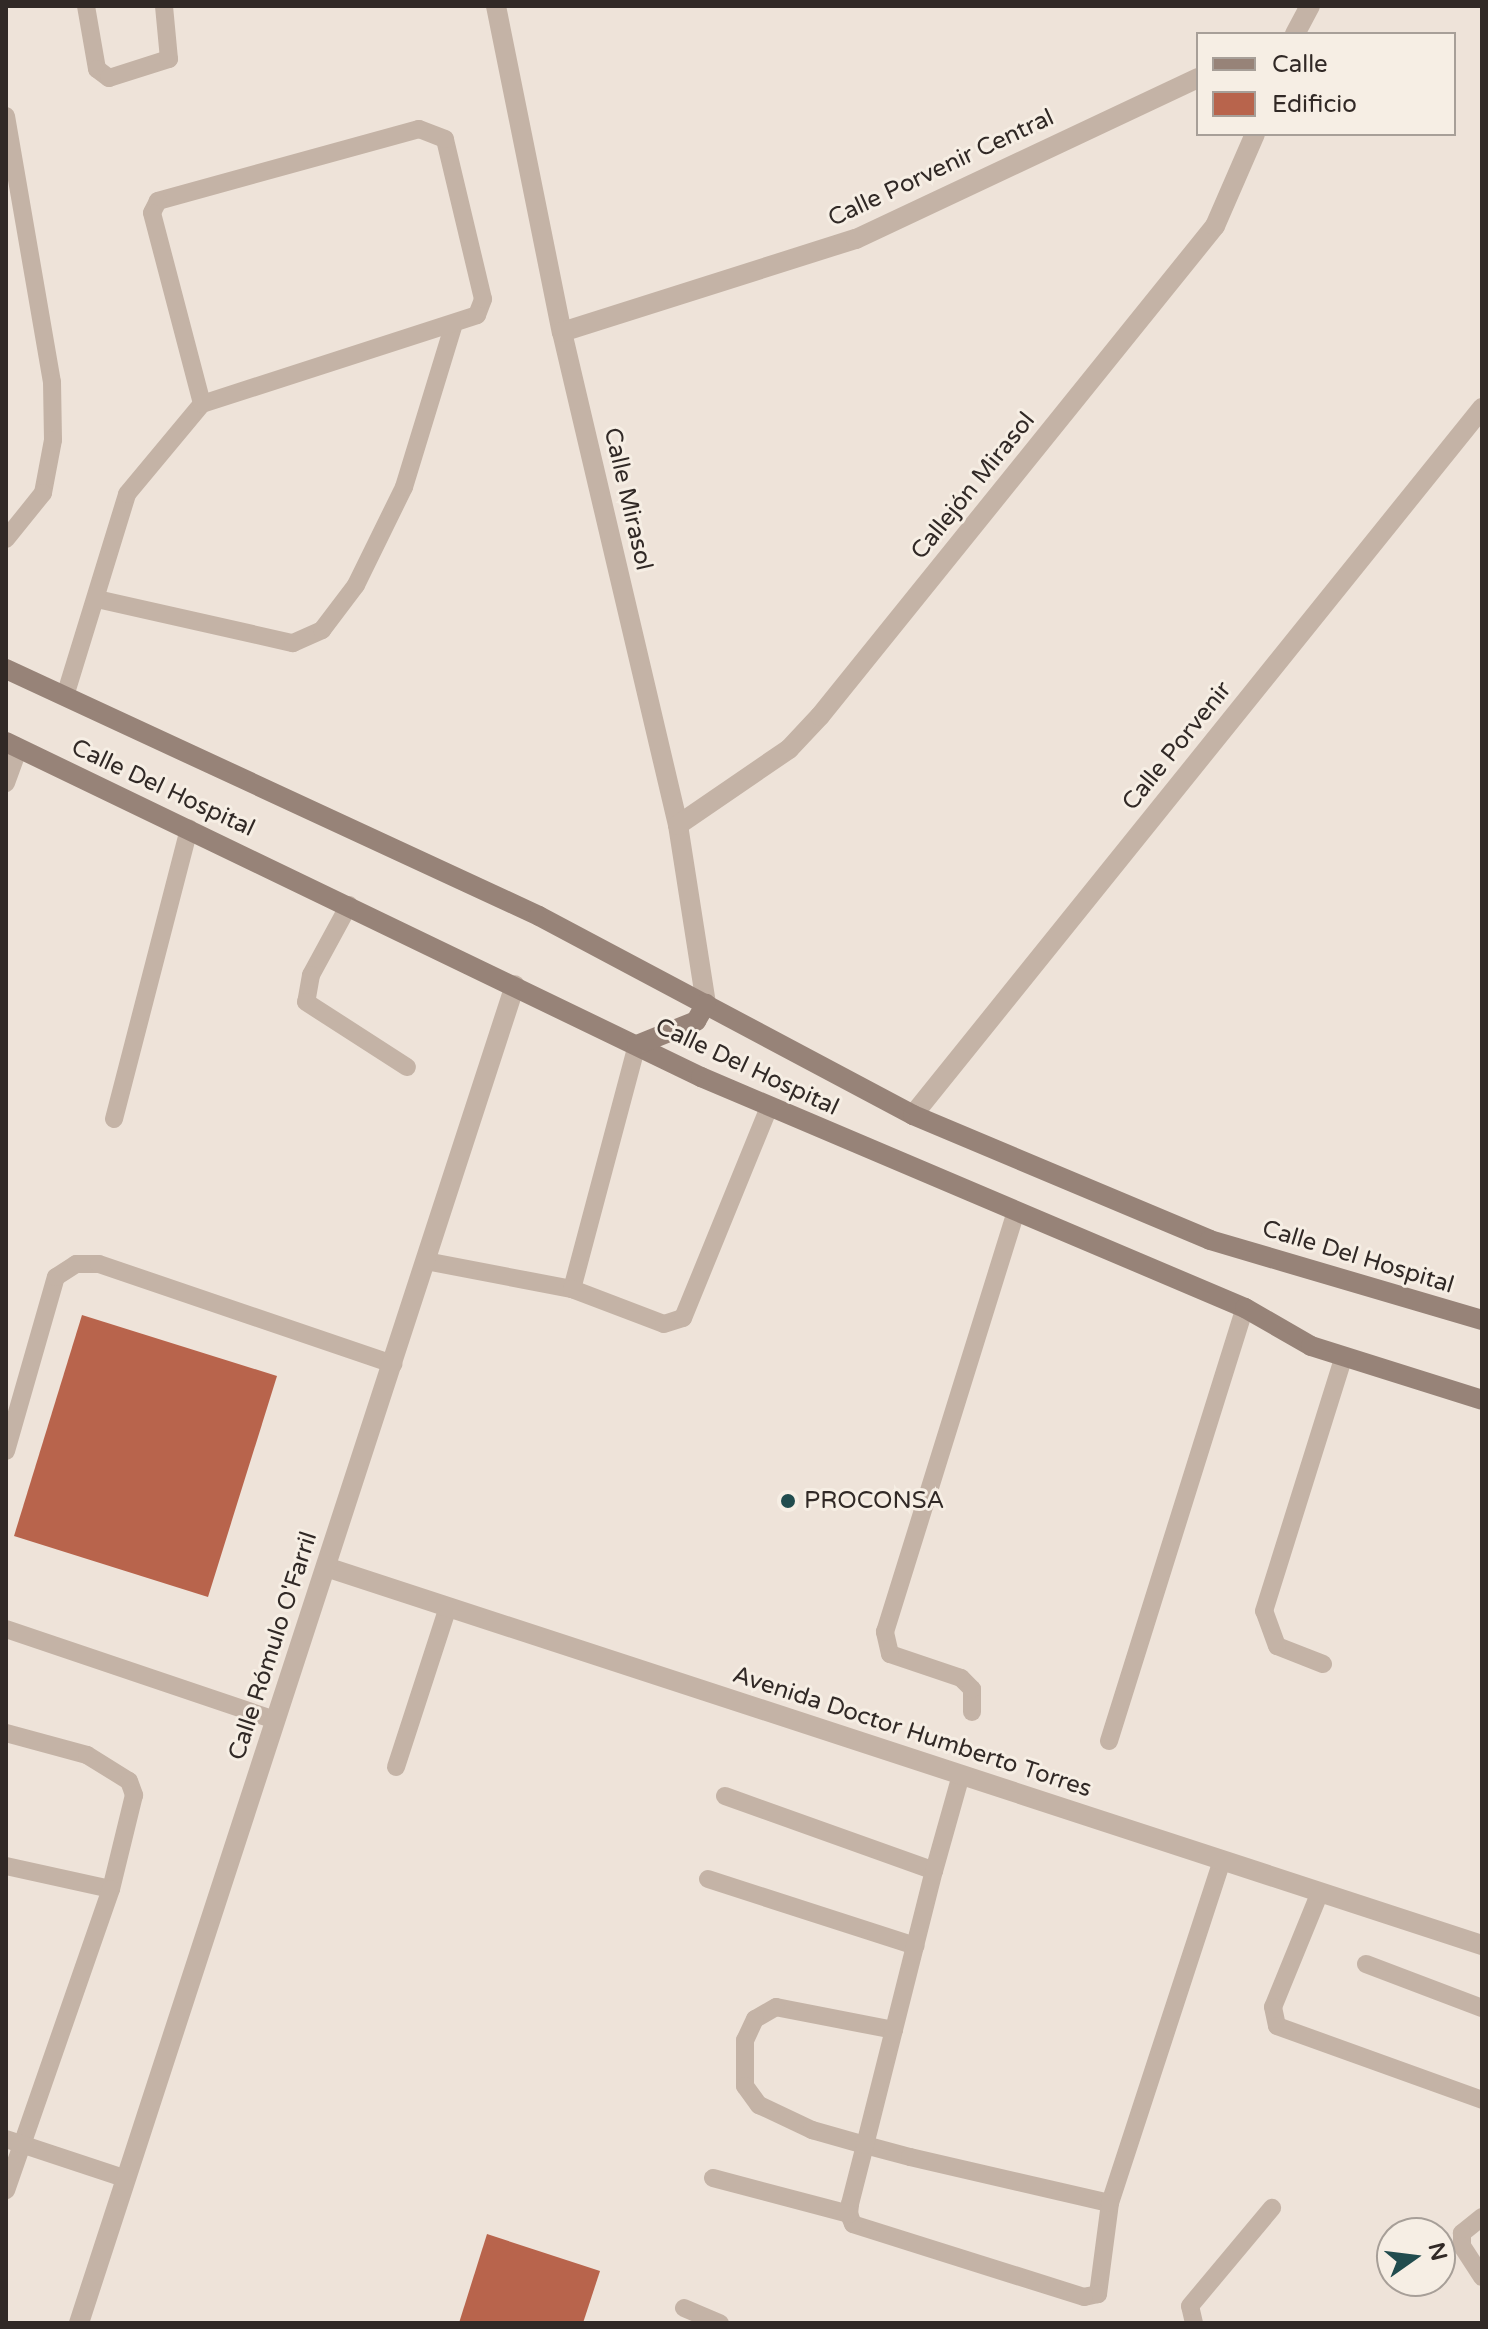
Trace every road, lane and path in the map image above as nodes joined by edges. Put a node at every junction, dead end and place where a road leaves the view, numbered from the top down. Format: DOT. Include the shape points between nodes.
graph roads {
  1 [pos="86,6"];
  2 [pos="164,6"];
  3 [pos="496,6"];
  4 [pos="1310,6"];
  5 [pos="1295,32"];
  6 [pos="1196,79"];
  7 [pos="6,116"];
  8 [pos="1254,136"];
  9 [pos="453,327"];
  10 [pos="562,332"];
  11 [pos="202,404"];
  12 [pos="1482,408"];
  13 [pos="6,539"];
  14 [pos="97,599"];
  15 [pos="6,669"];
  16 [pos="65,696"];
  17 [pos="12,745"];
  18 [pos="6,783"];
  19 [pos="678,825"];
  20 [pos="189,829"];
  21 [pos="349,905"];
  22 [pos="515,985"];
  23 [pos="706,1004"];
  24 [pos="637,1045"];
  25 [pos="407,1067"];
  26 [pos="769,1107"];
  27 [pos="913,1115"];
  28 [pos="114,1119"];
  29 [pos="1015,1215"];
  30 [pos="426,1261"];
  31 [pos="572,1289"];
  32 [pos="1245,1308"];
  33 [pos="1482,1320"];
  34 [pos="1344,1356"];
  35 [pos="393,1364"];
  36 [pos="1482,1400"];
  37 [pos="6,1451"];
  38 [pos="326,1567"];
  39 [pos="448,1607"];
  40 [pos="6,1629"];
  41 [pos="1323,1664"];
  42 [pos="972,1712"];
  43 [pos="275,1720"];
  44 [pos="6,1733"];
  45 [pos="1109,1741"];
  46 [pos="396,1767"];
  47 [pos="961,1775"];
  48 [pos="725,1796"];
  49 [pos="1222,1860"];
  50 [pos="6,1866"];
  51 [pos="934,1871"];
  52 [pos="708,1879"];
  53 [pos="111,1889"];
  54 [pos="1320,1892"];
  55 [pos="1482,1945"];
  56 [pos="915,1946"];
  57 [pos="1366,1964"];
  58 [pos="1482,2008"];
  59 [pos="894,2030"];
  60 [pos="1482,2100"];
  61 [pos="13,2141"];
  62 [pos="865,2145"];
  63 [pos="124,2178"];
  64 [pos="713,2178"];
  65 [pos="6,2190"];
  66 [pos="1110,2203"];
  67 [pos="1272,2208"];
  68 [pos="849,2214"];
  69 [pos="1482,2217"];
  70 [pos="1482,2277"];
  71 [pos="684,2308"];
  72 [pos="79,2323"];
  73 [pos="720,2323"];
  74 [pos="1194,2323"];
  1 -- 2 [label="lane" via="97,69 109,78 169,59"];
  3 -- 10 [label="street, Calle Mirasol"];
  4 -- 5 [label="street"];
  6 -- 10 [label="street, Calle Porvenir Central" via="856,239"];
  7 -- 13 [label="lane" via="52,382 53,440 43,493"];
  8 -- 19 [label="street, Callejón Mirasol" via="1215,226 820,716 789,749"];
  9 -- 11 [label="lane"];
  9 -- 11 [label="lane" via="477,315 483,299 451,151 436,131 170,192 152,213"];
  9 -- 14 [label="lane" via="404,487 356,585 322,630 293,643"];
  10 -- 19 [label="street, Calle Mirasol"];
  11 -- 14 [label="lane" via="127,494"];
  12 -- 27 [label="street, Calle Porvenir"];
  14 -- 16 [label="lane"];
  15 -- 16 [label="street, Calle Del Hospital"];
  16 -- 23 [label="street, Calle Del Hospital" via="539,916"];
  17 -- 18 [label="lane"];
  17 -- 20 [label="street, Calle Del Hospital"];
  19 -- 23 [label="street, Calle Mirasol"];
  20 -- 21 [label="street, Calle Del Hospital"];
  20 -- 28 [label="lane"];
  21 -- 22 [label="street, Calle Del Hospital"];
  21 -- 25 [label="lane" via="311,975 306,1002"];
  22 -- 24 [label="street, Calle Del Hospital"];
  22 -- 30 [label="street, Calle Rómulo O'Farril"];
  23 -- 24 [label="street" via="696,1021"];
  23 -- 27 [label="street, Calle Del Hospital"];
  24 -- 26 [label="street, Calle Del Hospital"];
  24 -- 31 [label="lane"];
  26 -- 29 [label="street, Calle Del Hospital"];
  26 -- 31 [label="lane" via="683,1318 664,1324"];
  27 -- 33 [label="street, Calle Del Hospital" via="1210,1240"];
  29 -- 32 [label="street, Calle Del Hospital"];
  29 -- 42 [label="lane" via="885,1632 890,1654 961,1678 972,1689"];
  30 -- 31 [label="lane"];
  30 -- 35 [label="street, Calle Rómulo O'Farril"];
  32 -- 34 [label="street, Calle Del Hospital"];
  32 -- 45 [label="lane"];
  34 -- 36 [label="street, Calle Del Hospital"];
  34 -- 41 [label="lane" via="1264,1611 1277,1646"];
  35 -- 37 [label="lane" via="99,1264 76,1264 56,1277"];
  35 -- 38 [label="street, Calle Rómulo O'Farril"];
  38 -- 39 [label="street, Avenida Doctor Humberto Torres"];
  38 -- 43 [label="street, Calle Rómulo O'Farril"];
  39 -- 46 [label="lane"];
  39 -- 47 [label="street, Avenida Doctor Humberto Torres"];
  40 -- 43 [label="lane"];
  43 -- 63 [label="street, Calle Rómulo O'Farril"];
  44 -- 53 [label="lane" via="87,1755 129,1781 134,1795"];
  47 -- 49 [label="street, Avenida Doctor Humberto Torres"];
  47 -- 51 [label="lane"];
  48 -- 51 [label="lane"];
  49 -- 54 [label="street, Avenida Doctor Humberto Torres"];
  49 -- 66 [label="lane"];
  50 -- 53 [label="lane"];
  51 -- 56 [label="lane"];
  52 -- 56 [label="lane"];
  53 -- 61 [label="lane"];
  54 -- 55 [label="street, Avenida Doctor Humberto Torres"];
  54 -- 60 [label="lane" via="1273,2007 1277,2026"];
  56 -- 59 [label="lane"];
  57 -- 58 [label="lane"];
  59 -- 62 [label="lane"];
  59 -- 62 [label="lane" via="776,2007 755,2019 745,2040 740,2065 759,2105 783,2120"];
  61 -- 63 [label="lane"];
  61 -- 65 [label="lane"];
  62 -- 66 [label="lane"];
  62 -- 68 [label="lane"];
  63 -- 72 [label="street, Calle Rómulo O'Farril"];
  64 -- 68 [label="lane"];
  66 -- 68 [label="lane" via="1100,2289 1084,2297 853,2224"];
  67 -- 74 [label="lane" via="1190,2306"];
  69 -- 70 [label="lane" via="1462,2233 1462,2246"];
  71 -- 73 [label="lane"];
}
